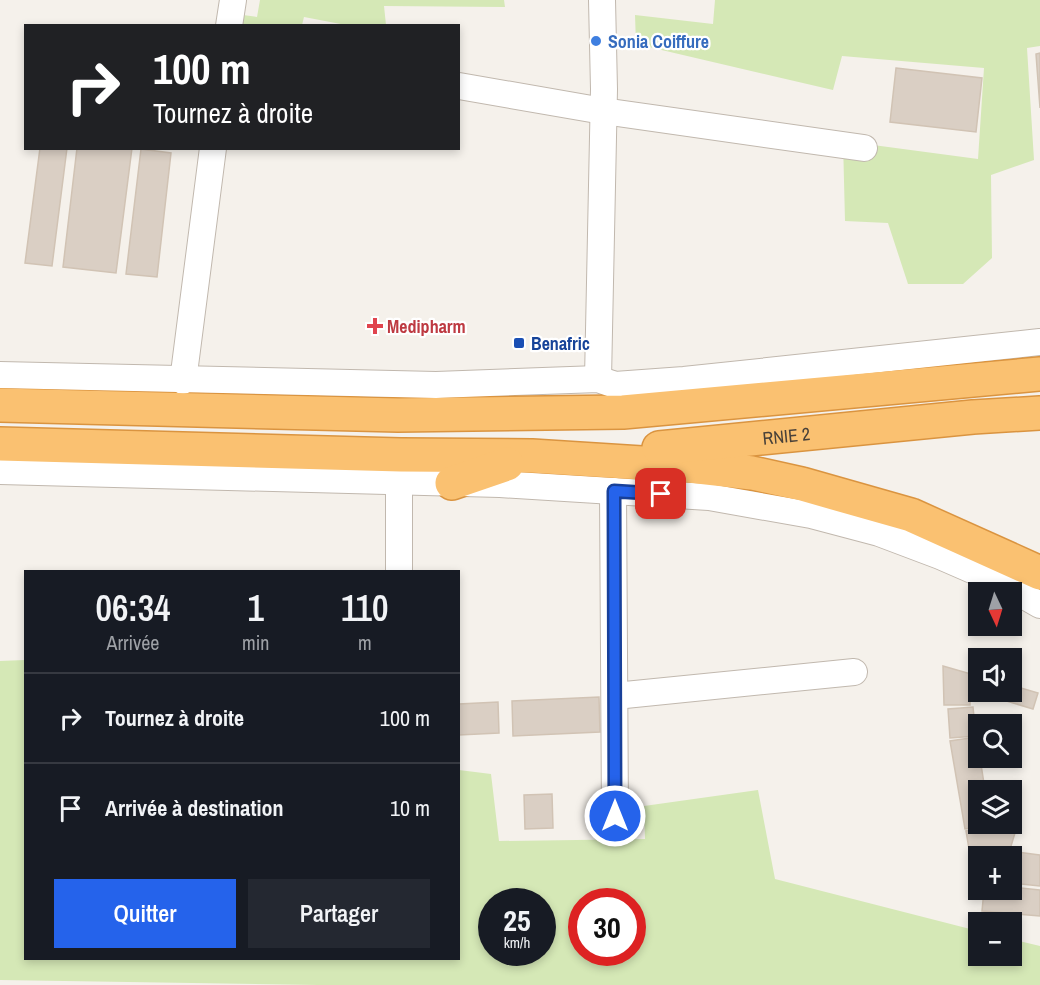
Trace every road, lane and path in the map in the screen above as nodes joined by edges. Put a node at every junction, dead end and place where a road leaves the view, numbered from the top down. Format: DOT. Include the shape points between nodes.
graph roads {
  1 [pos="233,0"];
  2 [pos="602,0"];
  3 [pos="229,24"];
  4 [pos="460,86"];
  5 [pos="603,111"];
  6 [pos="864,147"];
  7 [pos="213,150"];
  8 [pos="1040,342"];
  9 [pos="1040,374"];
  10 [pos="0,375"];
  11 [pos="598,379"];
  12 [pos="183,381"];
  13 [pos="0,405"];
  14 [pos="1040,413"];
  15 [pos="0,444"];
  16 [pos="532,456"];
  17 [pos="0,471"];
  18 [pos="399,482"];
  19 [pos="452,483"];
  20 [pos="614,491"];
  21 [pos="399,570"];
  22 [pos="1040,573"];
  23 [pos="1040,606"];
  24 [pos="854,672"];
  25 [pos="615,696"];
  26 [pos="615,816"];
  1 -- 3 [label="street"];
  2 -- 5 [label="street"];
  4 -- 5 [label="street"];
  5 -- 6 [label="street"];
  5 -- 11 [label="street"];
  7 -- 12 [label="street"];
  8 -- 11 [label="street" via="684,380 615,385"];
  9 -- 13 [label="highway" via="623,412 398,415"];
  10 -- 12 [label="street"];
  11 -- 12 [label="street" via="436,385"];
  14 -- 16 [label="highway, RNIE 2 / RNIE 2" via="675,447"];
  15 -- 16 [label="highway"];
  16 -- 19 [label="highway"];
  16 -- 22 [label="highway" via="689,466 802,484 911,516"];
  17 -- 18 [label="street"];
  18 -- 19 [label="street"];
  18 -- 21 [label="street"];
  19 -- 20 [label="street"];
  20 -- 23 [label="street" via="709,497 811,514 940,556 1002,583"];
  20 -- 25 [label="street"];
  24 -- 25 [label="street"];
  25 -- 26 [label="street"];
}
